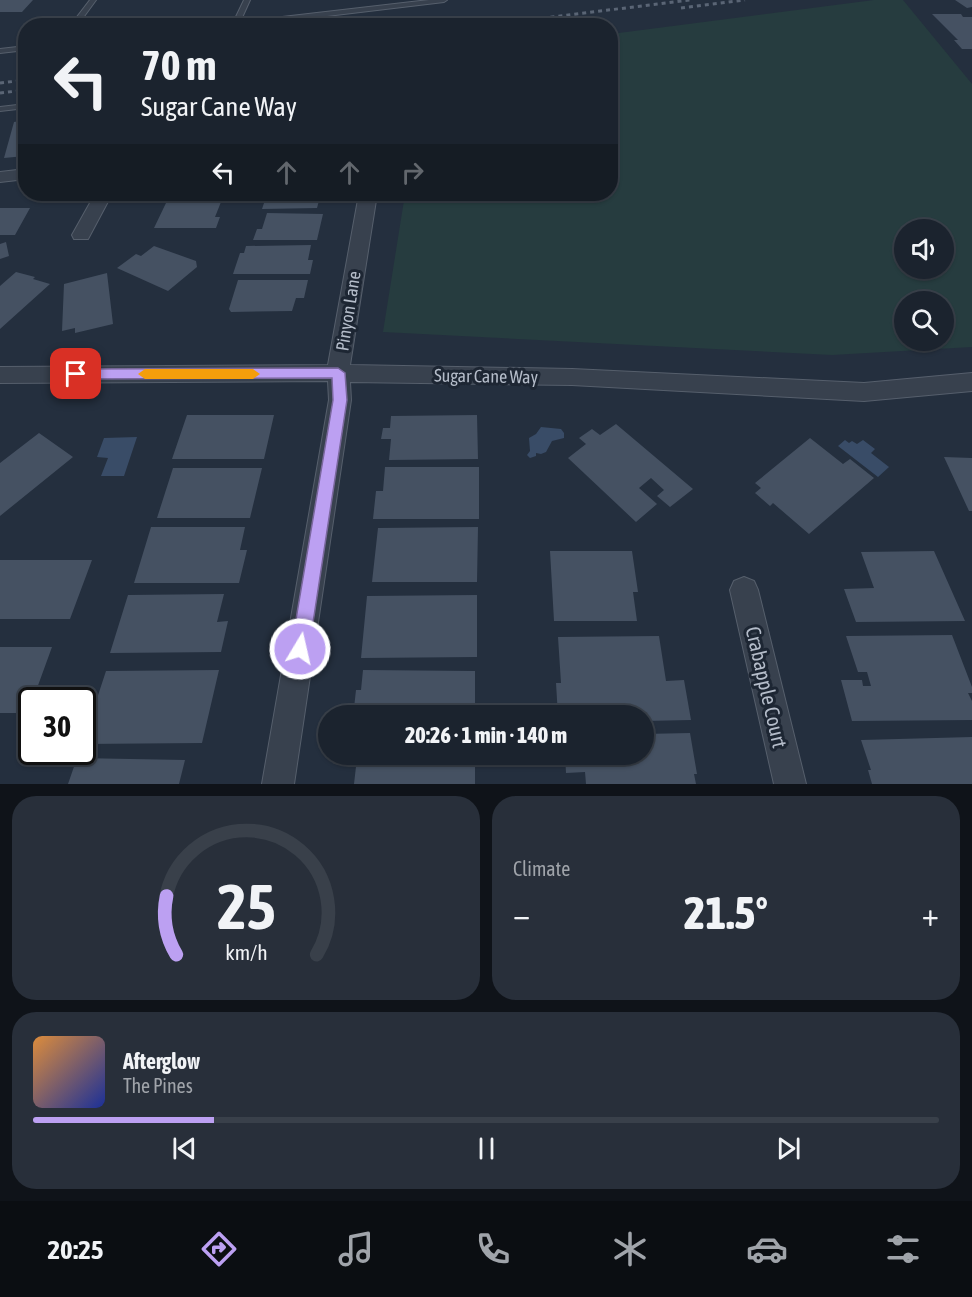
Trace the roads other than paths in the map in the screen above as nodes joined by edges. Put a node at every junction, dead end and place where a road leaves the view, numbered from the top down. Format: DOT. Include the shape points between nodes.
graph roads {
  1 [pos="93,0"];
  2 [pos="248,0"];
  3 [pos="444,0"];
  4 [pos="79,18"];
  5 [pos="239,18"];
  6 [pos="288,18"];
  7 [pos="18,49"];
  8 [pos="0,51"];
  9 [pos="18,107"];
  10 [pos="0,109"];
  11 [pos="18,175"];
  12 [pos="0,177"];
  13 [pos="99,201"];
  14 [pos="367,201"];
  15 [pos="81,235"];
  16 [pos="338,373"];
  17 [pos="0,375"];
  18 [pos="972,382"];
  19 [pos="744,590"];
  20 [pos="278,784"];
  21 [pos="790,784"];
  1 -- 4 [label="lane"];
  2 -- 5 [label="lane"];
  3 -- 6 [label="lane"];
  7 -- 8 [label="lane"];
  9 -- 10 [label="lane"];
  11 -- 12 [label="street"];
  13 -- 15 [label="street"];
  14 -- 16 [label="street, Pinyon Lane"];
  16 -- 17 [label="street, Sugar Cane Way"];
  16 -- 18 [label="street, Sugar Cane Way" via="572,377 864,392"];
  16 -- 20 [label="street, Pinyon Lane" via="340,400"];
  19 -- 21 [label="street, Crabapple Court"];
}
